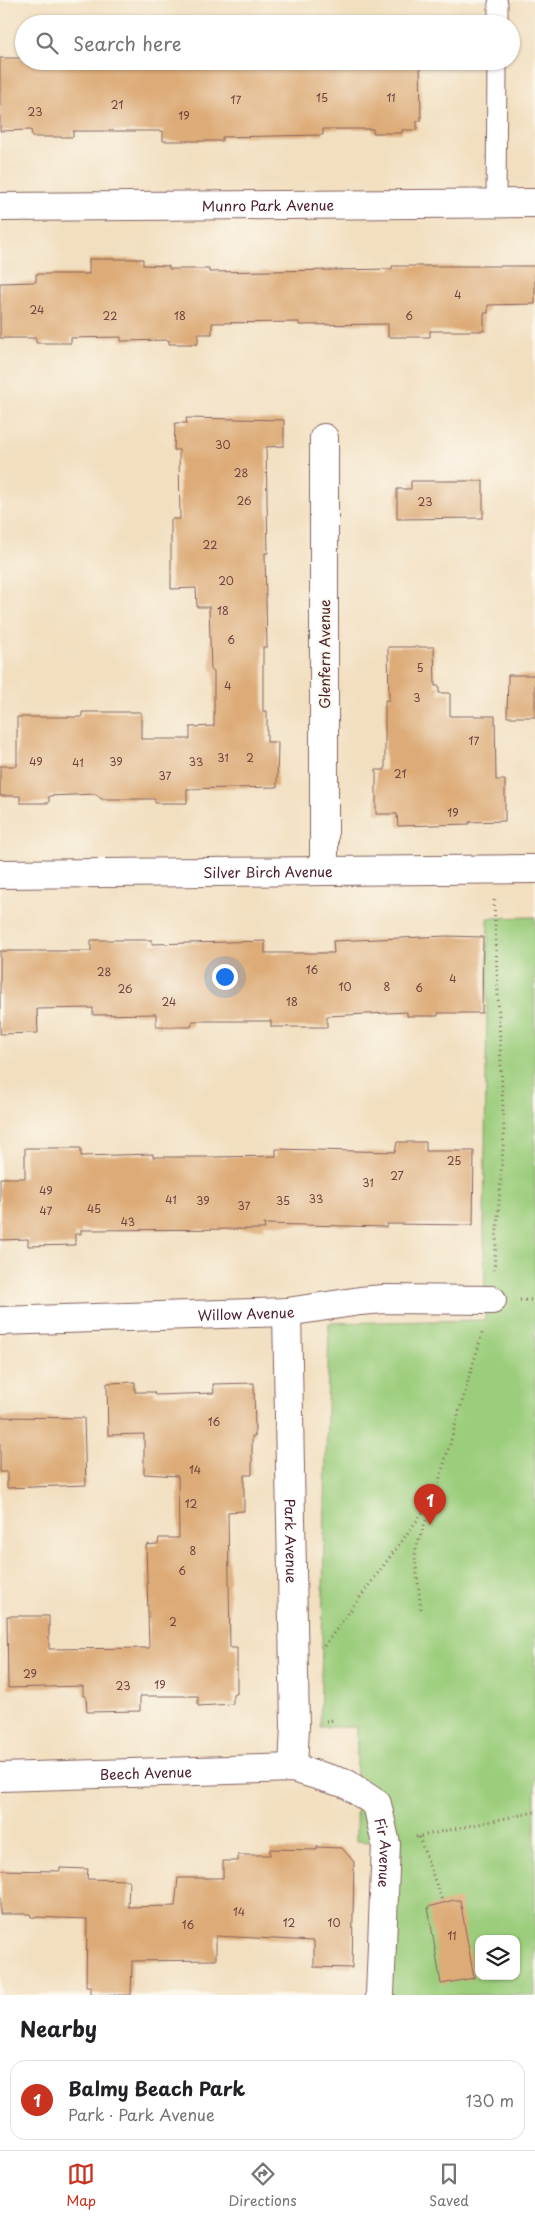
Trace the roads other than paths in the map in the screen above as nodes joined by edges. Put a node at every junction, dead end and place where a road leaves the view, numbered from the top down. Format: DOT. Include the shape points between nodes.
graph roads {
  1 [pos="498,3"];
  2 [pos="498,15"];
  3 [pos="497,70"];
  4 [pos="535,202"];
  5 [pos="496,203"];
  6 [pos="0,207"];
  7 [pos="324,438"];
  8 [pos="535,869"];
  9 [pos="324,870"];
  10 [pos="0,874"];
  11 [pos="492,1300"];
  12 [pos="287,1312"];
  13 [pos="0,1321"];
  14 [pos="293,1768"];
  15 [pos="0,1777"];
  16 [pos="380,1995"];
  1 -- 2 [label="lane"];
  3 -- 5 [label="lane"];
  4 -- 5 [label="street, Munro Park Avenue"];
  5 -- 6 [label="street, Munro Park Avenue"];
  7 -- 9 [label="street, Glenfern Avenue"];
  8 -- 9 [label="street, Silver Birch Avenue"];
  9 -- 10 [label="street, Silver Birch Avenue"];
  11 -- 12 [label="street, Willow Avenue" via="384,1299"];
  12 -- 13 [label="street, Willow Avenue"];
  12 -- 14 [label="street, Park Avenue" via="295,1726"];
  14 -- 15 [label="street, Beech Avenue"];
  14 -- 16 [label="street, Fir Avenue" via="347,1784 378,1804 386,1844"];
}
